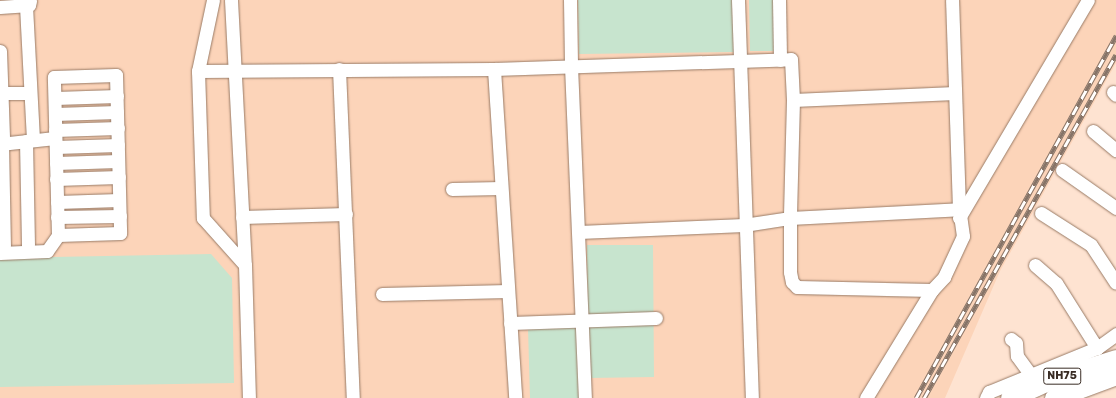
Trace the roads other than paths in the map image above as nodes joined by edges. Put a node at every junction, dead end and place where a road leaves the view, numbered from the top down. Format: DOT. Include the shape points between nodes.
graph roads {
  1 [pos="213,0"];
  2 [pos="231,0"];
  3 [pos="570,0"];
  4 [pos="738,0"];
  5 [pos="779,0"];
  6 [pos="952,0"];
  7 [pos="1088,0"];
  8 [pos="28,4"];
  9 [pos="0,7"];
  10 [pos="0,51"];
  11 [pos="780,60"];
  12 [pos="739,62"];
  13 [pos="571,66"];
  14 [pos="339,69"];
  15 [pos="494,69"];
  16 [pos="198,70"];
  17 [pos="234,70"];
  18 [pos="30,93"];
  19 [pos="955,93"];
  20 [pos="2,94"];
  21 [pos="117,96"];
  22 [pos="54,98"];
  23 [pos="793,100"];
  24 [pos="117,112"];
  25 [pos="55,114"];
  26 [pos="118,128"];
  27 [pos="1093,131"];
  28 [pos="55,138"];
  29 [pos="29,140"];
  30 [pos="2,142"];
  31 [pos="118,145"];
  32 [pos="1116,150"];
  33 [pos="118,161"];
  34 [pos="56,163"];
  35 [pos="1062,170"];
  36 [pos="119,177"];
  37 [pos="56,179"];
  38 [pos="501,188"];
  39 [pos="452,189"];
  40 [pos="119,200"];
  41 [pos="57,202"];
  42 [pos="1116,208"];
  43 [pos="959,213"];
  44 [pos="1040,213"];
  45 [pos="346,214"];
  46 [pos="120,216"];
  47 [pos="57,217"];
  48 [pos="242,217"];
  49 [pos="790,218"];
  50 [pos="744,225"];
  51 [pos="579,232"];
  52 [pos="58,235"];
  53 [pos="28,245"];
  54 [pos="2,249"];
  55 [pos="245,265"];
  56 [pos="1035,265"];
  57 [pos="1116,284"];
  58 [pos="932,290"];
  59 [pos="508,291"];
  60 [pos="382,294"];
  61 [pos="656,318"];
  62 [pos="582,321"];
  63 [pos="510,323"];
  64 [pos="1116,334"];
  65 [pos="1011,340"];
  66 [pos="1097,348"];
  67 [pos="1116,359"];
  68 [pos="1030,375"];
  69 [pos="1116,375"];
  70 [pos="248,398"];
  71 [pos="353,398"];
  72 [pos="515,398"];
  73 [pos="585,398"];
  74 [pos="752,398"];
  75 [pos="866,398"];
  76 [pos="986,398"];
  77 [pos="1010,398"];
  78 [pos="1054,398"];
  1 -- 16 [label="street"];
  2 -- 17 [label="street"];
  3 -- 13 [label="street"];
  4 -- 12 [label="street"];
  5 -- 11 [label="street"];
  6 -- 19 [label="street"];
  7 -- 43 [label="street"];
  8 -- 9 [label="street"];
  8 -- 18 [label="street"];
  10 -- 20 [label="street"];
  11 -- 12 [label="street"];
  11 -- 23 [label="street" via="791,59"];
  12 -- 13 [label="street"];
  12 -- 50 [label="street"];
  13 -- 15 [label="street"];
  13 -- 51 [label="street"];
  14 -- 15 [label="street"];
  14 -- 17 [label="street"];
  14 -- 45 [label="street"];
  15 -- 38 [label="street"];
  16 -- 17 [label="street"];
  16 -- 55 [label="street" via="203,218"];
  17 -- 48 [label="street"];
  18 -- 20 [label="street"];
  18 -- 29 [label="street"];
  19 -- 23 [label="street"];
  19 -- 43 [label="street"];
  20 -- 30 [label="street"];
  21 -- 22 [label="street"];
  21 -- 22 [label="street" via="116,75 70,76 54,77"];
  21 -- 24 [label="street"];
  22 -- 25 [label="street"];
  23 -- 49 [label="street"];
  24 -- 25 [label="street"];
  24 -- 26 [label="street"];
  25 -- 28 [label="street"];
  26 -- 28 [label="street"];
  26 -- 31 [label="street"];
  27 -- 32 [label="street"];
  28 -- 29 [label="street"];
  28 -- 31 [label="street"];
  28 -- 34 [label="street"];
  29 -- 30 [label="street"];
  29 -- 53 [label="street"];
  30 -- 54 [label="street"];
  31 -- 33 [label="street"];
  33 -- 34 [label="street"];
  33 -- 36 [label="street"];
  34 -- 37 [label="street"];
  35 -- 42 [label="street"];
  36 -- 37 [label="street"];
  36 -- 40 [label="street"];
  37 -- 41 [label="street"];
  38 -- 39 [label="street"];
  38 -- 59 [label="street"];
  40 -- 41 [label="street"];
  40 -- 46 [label="street"];
  41 -- 47 [label="street"];
  43 -- 49 [label="street"];
  43 -- 58 [label="street" via="963,236 944,277"];
  44 -- 57 [label="street" via="1091,245"];
  45 -- 48 [label="street"];
  45 -- 71 [label="street"];
  46 -- 47 [label="street"];
  46 -- 52 [label="street" via="120,233"];
  47 -- 52 [label="street"];
  48 -- 55 [label="street"];
  49 -- 50 [label="street"];
  49 -- 58 [label="street" via="790,272 792,282 797,287"];
  50 -- 51 [label="street"];
  50 -- 74 [label="street"];
  51 -- 62 [label="street"];
  52 -- 54 [label="street" via="47,251"];
  55 -- 70 [label="street"];
  56 -- 66 [label="street" via="1056,283"];
  58 -- 75 [label="street"];
  59 -- 60 [label="street"];
  59 -- 63 [label="street"];
  61 -- 62 [label="street"];
  62 -- 63 [label="street"];
  62 -- 73 [label="street"];
  63 -- 72 [label="street"];
  64 -- 66 [label="street"];
  65 -- 68 [label="street" via="1016,343 1018,356"];
  66 -- 68 [label="street"];
  67 -- 77 [label="highway, NH75" via="1052,379"];
  68 -- 76 [label="street" via="989,392"];
  69 -- 78 [label="highway, NH75"];
}
